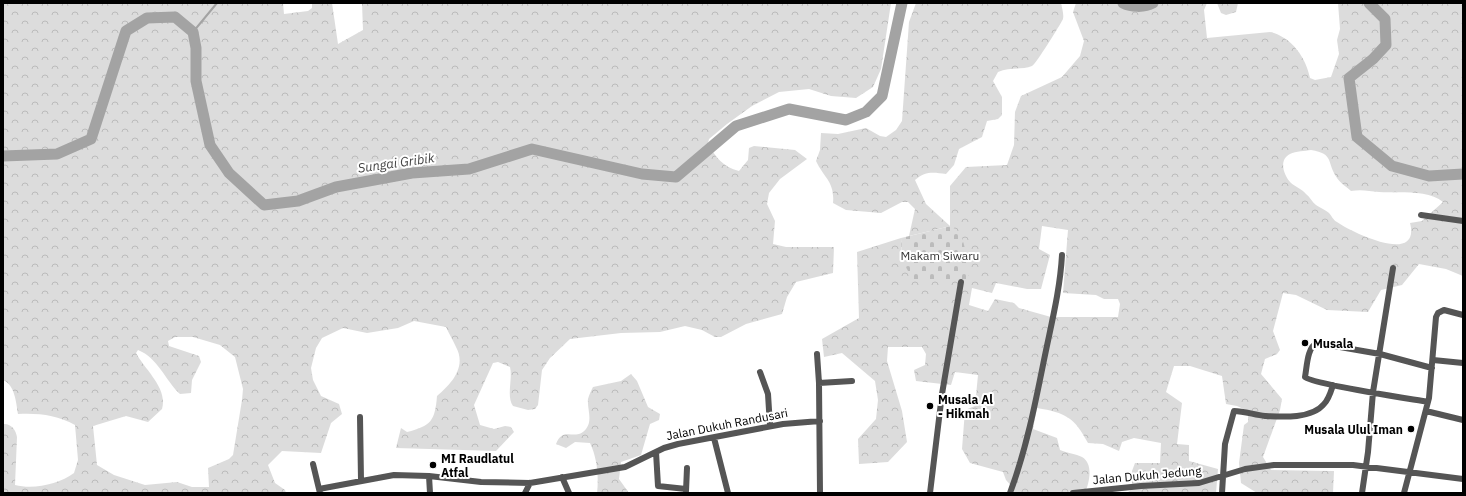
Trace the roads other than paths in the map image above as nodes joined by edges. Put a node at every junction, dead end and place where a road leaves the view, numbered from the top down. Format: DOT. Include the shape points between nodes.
graph roads {
  1 [pos="1421,215"];
  2 [pos="1463,221"];
  3 [pos="1062,255"];
  4 [pos="1393,268"];
  5 [pos="961,282"];
  6 [pos="1463,315"];
  7 [pos="817,354"];
  8 [pos="1380,354"];
  9 [pos="1433,360"];
  10 [pos="1463,363"];
  11 [pos="1432,368"];
  12 [pos="760,372"];
  13 [pos="852,381"];
  14 [pos="819,383"];
  15 [pos="1333,384"];
  16 [pos="1373,392"];
  17 [pos="1428,402"];
  18 [pos="1426,411"];
  19 [pos="360,417"];
  20 [pos="1463,420"];
  21 [pos="820,421"];
  22 [pos="770,426"];
  23 [pos="714,438"];
  24 [pos="656,452"];
  25 [pos="313,464"];
  26 [pos="1366,466"];
  27 [pos="687,468"];
  28 [pos="1410,471"];
  29 [pos="429,476"];
  30 [pos="1222,476"];
  31 [pos="562,477"];
  32 [pos="1463,479"];
  33 [pos="361,480"];
  34 [pos="528,490"];
  35 [pos="319,491"];
  36 [pos="686,491"];
  37 [pos="430,493"];
  38 [pos="569,493"];
  39 [pos="728,493"];
  40 [pos="820,493"];
  41 [pos="930,493"];
  42 [pos="1010,493"];
  43 [pos="1073,493"];
  44 [pos="1222,493"];
  45 [pos="1362,493"];
  46 [pos="1404,493"];
  1 -- 2 [label="street"];
  3 -- 42 [label="street" via="1060,281 1031,424"];
  4 -- 8 [label="street"];
  5 -- 41 [label="street" via="942,394"];
  6 -- 9 [label="street" via="1444,310 1438,313"];
  7 -- 14 [label="street"];
  8 -- 11 [label="street"];
  8 -- 15 [label="street" via="1315,343 1310,349 1305,376 1307,379"];
  8 -- 16 [label="street"];
  9 -- 10 [label="street"];
  9 -- 11 [label="street"];
  11 -- 17 [label="street"];
  12 -- 22 [label="street" via="768,394"];
  13 -- 14 [label="street"];
  14 -- 21 [label="street"];
  15 -- 16 [label="street"];
  15 -- 30 [label="street" via="1324,406 1304,415 1264,416 1234,411"];
  16 -- 17 [label="street"];
  16 -- 26 [label="street"];
  17 -- 18 [label="street"];
  18 -- 20 [label="street"];
  18 -- 28 [label="street"];
  19 -- 33 [label="street"];
  21 -- 22 [label="street, Jalan Dukuh Randusari"];
  21 -- 40 [label="street"];
  22 -- 23 [label="street, Jalan Dukuh Randusari"];
  23 -- 24 [label="street, Jalan Dukuh Randusari" via="678,444"];
  23 -- 39 [label="street"];
  24 -- 31 [label="street, Jalan Dukuh Randusari" via="625,467"];
  24 -- 36 [label="street" via="658,486"];
  25 -- 35 [label="street"];
  26 -- 28 [label="street, Jalan Dukuh Jedung"];
  26 -- 30 [label="street, Jalan Dukuh Jedung" via="1274,465 1245,469"];
  26 -- 45 [label="street"];
  27 -- 36 [label="street"];
  28 -- 32 [label="street, Jalan Dukuh Jedung"];
  28 -- 46 [label="street"];
  29 -- 33 [label="street, Jalan Dukuh Randusari" via="394,475"];
  29 -- 34 [label="street, Jalan Dukuh Randusari"];
  29 -- 37 [label="street"];
  30 -- 43 [label="street, Jalan Dukuh Jedung" via="1199,483"];
  30 -- 44 [label="street"];
  31 -- 34 [label="street, Jalan Dukuh Randusari"];
  31 -- 38 [label="street"];
  33 -- 35 [label="street, Jalan Dukuh Randusari"];
}
